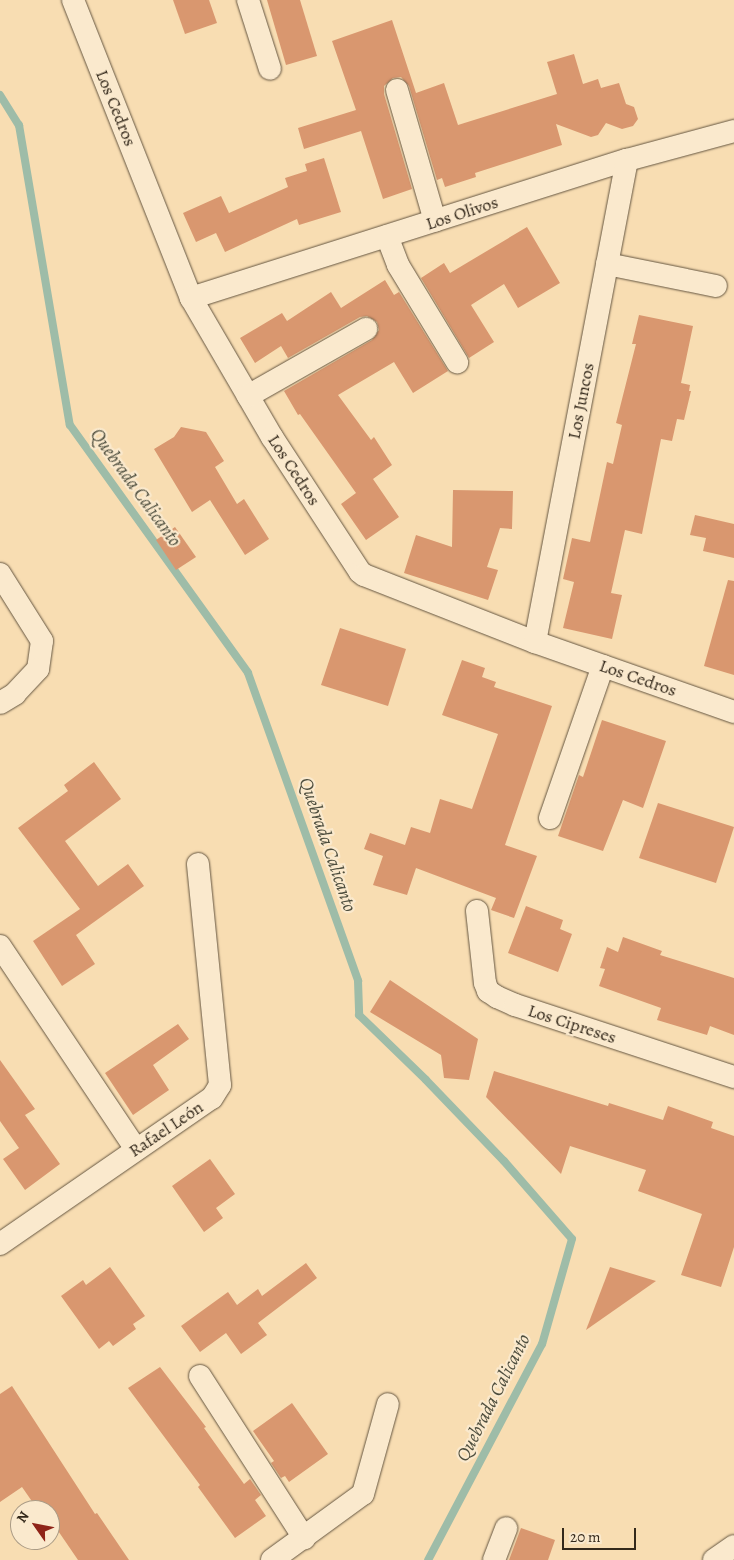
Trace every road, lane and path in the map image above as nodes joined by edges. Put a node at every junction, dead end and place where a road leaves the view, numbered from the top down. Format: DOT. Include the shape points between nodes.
graph roads {
  1 [pos="73,0"];
  2 [pos="248,0"];
  3 [pos="270,69"];
  4 [pos="397,90"];
  5 [pos="734,131"];
  6 [pos="628,160"];
  7 [pos="435,222"];
  8 [pos="387,236"];
  9 [pos="607,264"];
  10 [pos="716,286"];
  11 [pos="192,298"];
  12 [pos="366,329"];
  13 [pos="457,362"];
  14 [pos="248,396"];
  15 [pos="0,574"];
  16 [pos="535,642"];
  17 [pos="603,666"];
  18 [pos="0,703"];
  19 [pos="734,712"];
  20 [pos="550,818"];
  21 [pos="198,864"];
  22 [pos="477,911"];
  23 [pos="0,946"];
  24 [pos="734,1077"];
  25 [pos="136,1148"];
  26 [pos="0,1244"];
  27 [pos="200,1376"];
  28 [pos="388,1404"];
  29 [pos="506,1528"];
  30 [pos="304,1538"];
  31 [pos="734,1546"];
  32 [pos="272,1560"];
  33 [pos="494,1560"];
  34 [pos="714,1560"];
  1 -- 11 [label="street, Los Cedros"];
  2 -- 3 [label="street"];
  4 -- 7 [label="street"];
  5 -- 6 [label="street, Los Olivos"];
  6 -- 7 [label="street, Los Olivos"];
  6 -- 9 [label="street, Los Juncos"];
  7 -- 8 [label="street, Los Olivos"];
  8 -- 11 [label="street, Los Olivos"];
  8 -- 13 [label="street" via="398,265"];
  9 -- 10 [label="street"];
  9 -- 16 [label="street, Los Juncos"];
  11 -- 14 [label="street, Los Cedros"];
  12 -- 14 [label="street"];
  14 -- 16 [label="street, Los Cedros" via="361,573"];
  15 -- 18 [label="street" via="42,641 38,669 15,694"];
  16 -- 17 [label="street, Los Cedros"];
  17 -- 19 [label="street, Los Cedros"];
  17 -- 20 [label="street"];
  21 -- 25 [label="street, Rafael León" via="220,1085 212,1098"];
  22 -- 24 [label="street, Los Cipreses" via="488,991 515,1005"];
  23 -- 25 [label="street"];
  25 -- 26 [label="street, Rafael León"];
  27 -- 30 [label="street"];
  28 -- 30 [label="street" via="363,1494"];
  29 -- 33 [label="street"];
  30 -- 32 [label="street"];
  31 -- 34 [label="street"];
}
